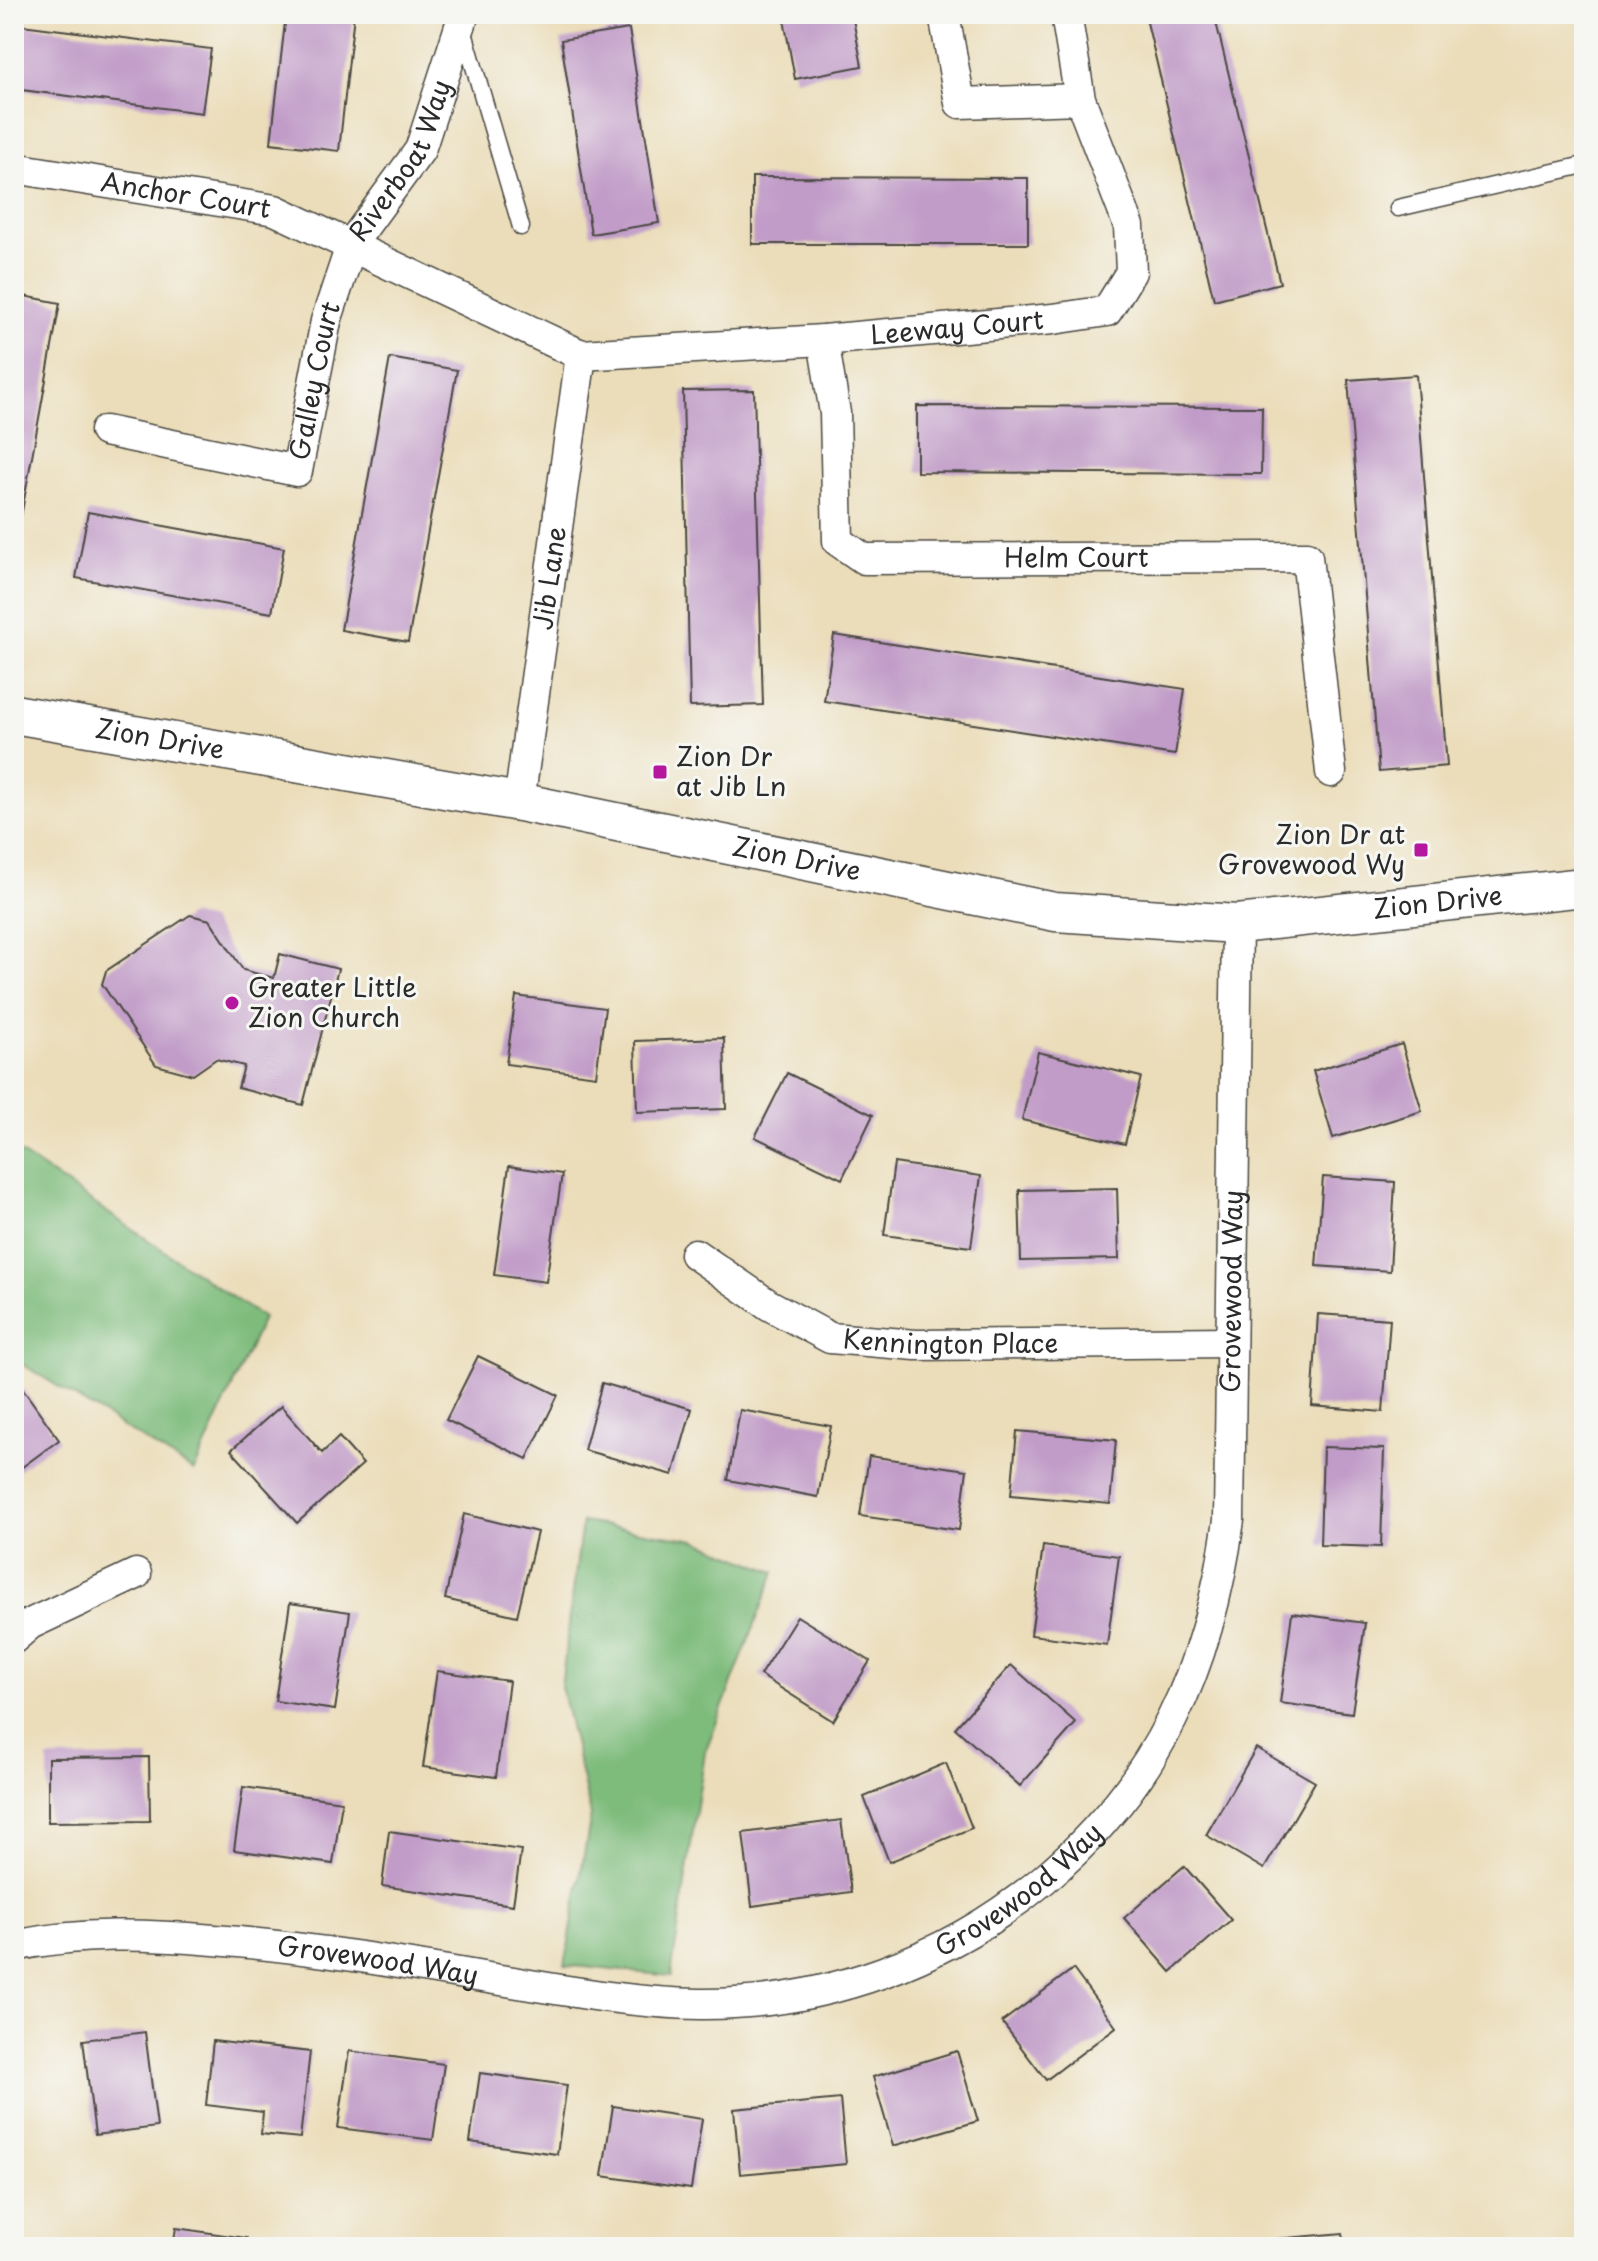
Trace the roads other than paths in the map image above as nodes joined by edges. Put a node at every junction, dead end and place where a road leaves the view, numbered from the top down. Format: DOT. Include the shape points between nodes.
graph roads {
  1 [pos="944,14"];
  2 [pos="1066,14"];
  3 [pos="463,18"];
  4 [pos="1080,99"];
  5 [pos="1584,165"];
  6 [pos="14,168"];
  7 [pos="1398,208"];
  8 [pos="521,227"];
  9 [pos="352,243"];
  10 [pos="823,340"];
  11 [pos="581,355"];
  12 [pos="105,431"];
  13 [pos="14,714"];
  14 [pos="1331,772"];
  15 [pos="519,802"];
  16 [pos="1584,887"];
  17 [pos="1237,924"];
  18 [pos="695,1254"];
  19 [pos="1230,1342"];
  20 [pos="136,1574"];
  21 [pos="14,1638"];
  22 [pos="14,1946"];
  1 -- 4 [label="street" via="960,103"];
  2 -- 4 [label="street, Leeway Court"];
  3 -- 8 [label="lane"];
  3 -- 9 [label="street, Riverboat Way" via="420,150"];
  4 -- 10 [label="street, Leeway Court" via="1129,226 1131,272 1107,311"];
  5 -- 7 [label="lane"];
  6 -- 9 [label="street, Anchor Court" via="275,210"];
  9 -- 11 [label="street, Riverboat Way"];
  9 -- 12 [label="street, Galley Court" via="326,321 297,471"];
  10 -- 11 [label="street, Leeway Court"];
  10 -- 14 [label="street, Helm Court" via="835,413 838,541 864,559 1307,557"];
  11 -- 15 [label="street, Jib Lane"];
  13 -- 15 [label="street, Zion Drive"];
  15 -- 17 [label="street, Zion Drive" via="1055,912"];
  16 -- 17 [label="street, Zion Drive"];
  17 -- 19 [label="street, Grovewood Way"];
  18 -- 19 [label="street, Kennington Place" via="769,1305 830,1338 916,1345"];
  19 -- 22 [label="street, Grovewood Way" via="1227,1535 1206,1639 1182,1702 1153,1756 1068,1860 959,1939 897,1968 832,1988 703,2004 564,1990 255,1943 134,1933"];
  20 -- 21 [label="street" via="30,1624"];
}
